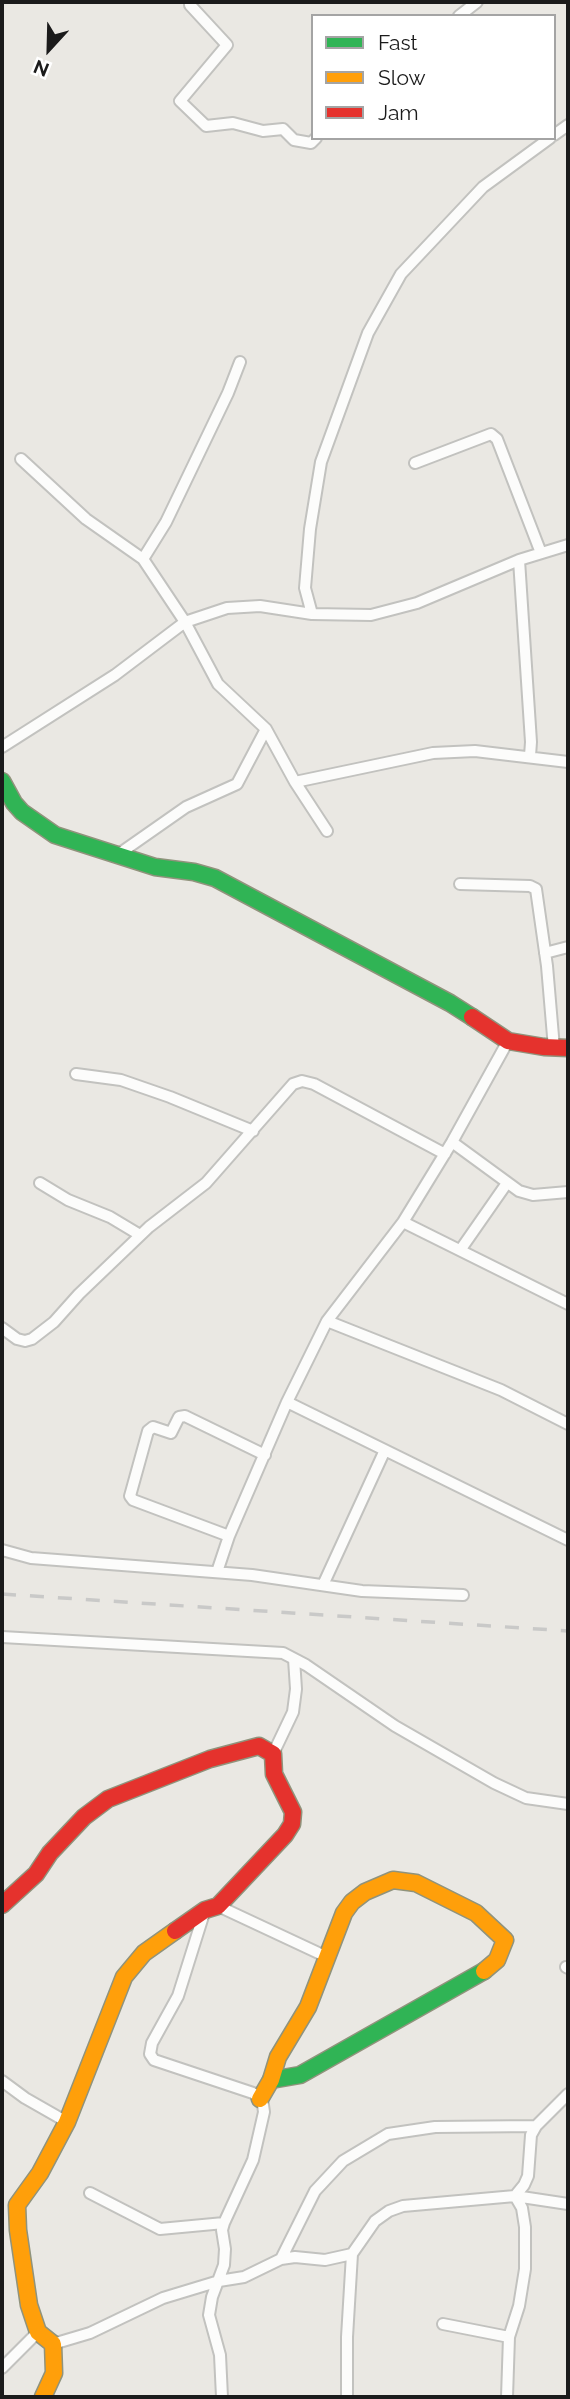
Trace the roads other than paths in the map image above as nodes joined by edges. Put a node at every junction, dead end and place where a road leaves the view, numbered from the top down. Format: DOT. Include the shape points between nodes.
graph roads {
  1 [pos="190,2"];
  2 [pos="477,2"];
  3 [pos="462,14"];
  4 [pos="314,140"];
  5 [pos="547,140"];
  6 [pos="240,362"];
  7 [pos="21,459"];
  8 [pos="415,463"];
  9 [pos="568,545"];
  10 [pos="541,553"];
  11 [pos="143,559"];
  12 [pos="519,560"];
  13 [pos="312,614"];
  14 [pos="185,622"];
  15 [pos="266,729"];
  16 [pos="2,747"];
  17 [pos="530,756"];
  18 [pos="568,762"];
  19 [pos="2,780"];
  20 [pos="295,782"];
  21 [pos="327,831"];
  22 [pos="116,856"];
  23 [pos="460,884"];
  24 [pos="568,947"];
  25 [pos="545,953"];
  26 [pos="508,1041"];
  27 [pos="561,1048"];
  28 [pos="76,1074"];
  29 [pos="253,1131"];
  30 [pos="453,1142"];
  31 [pos="445,1154"];
  32 [pos="40,1183"];
  33 [pos="507,1183"];
  34 [pos="568,1192"];
  35 [pos="403,1222"];
  36 [pos="140,1236"];
  37 [pos="461,1249"];
  38 [pos="568,1304"];
  39 [pos="327,1321"];
  40 [pos="2,1328"];
  41 [pos="287,1402"];
  42 [pos="568,1424"];
  43 [pos="385,1450"];
  44 [pos="265,1455"];
  45 [pos="229,1536"];
  46 [pos="568,1540"];
  47 [pos="2,1550"];
  48 [pos="217,1572"];
  49 [pos="323,1585"];
  50 [pos="463,1595"];
  51 [pos="2,1637"];
  52 [pos="294,1659"];
  53 [pos="274,1754"];
  54 [pos="568,1804"];
  55 [pos="2,1905"];
  56 [pos="211,1908"];
  57 [pos="327,1957"];
  58 [pos="271,2080"];
  59 [pos="2,2081"];
  60 [pos="568,2094"];
  61 [pos="260,2099"];
  62 [pos="67,2122"];
  63 [pos="536,2126"];
  64 [pos="90,2193"];
  65 [pos="515,2196"];
  66 [pos="568,2204"];
  67 [pos="224,2223"];
  68 [pos="352,2254"];
  69 [pos="281,2259"];
  70 [pos="219,2281"];
  71 [pos="443,2324"];
  72 [pos="38,2332"];
  73 [pos="509,2337"];
  74 [pos="53,2344"];
  75 [pos="2,2368"];
  76 [pos="43,2397"];
  77 [pos="222,2397"];
  78 [pos="347,2397"];
  79 [pos="507,2397"];
  1 -- 4 [label="street" via="226,45 180,101 206,126 233,123 263,131 282,129 294,140"];
  2 -- 3 [label="street"];
  5 -- 13 [label="street" via="483,187 401,274 368,332 321,462 305,588"];
  6 -- 11 [label="street" via="166,522"];
  7 -- 11 [label="street" via="86,519"];
  8 -- 10 [label="street" via="491,434 497,439"];
  9 -- 10 [label="street"];
  10 -- 12 [label="street"];
  11 -- 14 [label="street"];
  12 -- 13 [label="street" via="417,603 371,615"];
  12 -- 17 [label="street"];
  13 -- 14 [label="street" via="260,606 227,608"];
  14 -- 15 [label="street" via="218,684"];
  14 -- 16 [label="street" via="115,675"];
  15 -- 20 [label="street"];
  15 -- 22 [label="street" via="237,783 186,807"];
  17 -- 18 [label="street"];
  17 -- 20 [label="street" via="433,753"];
  19 -- 22 [label="street" via="22,812 55,835"];
  20 -- 21 [label="street"];
  22 -- 26 [label="street" via="215,878 450,1003"];
  23 -- 25 [label="street" via="536,889"];
  24 -- 25 [label="street"];
  25 -- 27 [label="street"];
  26 -- 27 [label="street"];
  26 -- 30 [label="street"];
  28 -- 29 [label="street" via="121,1080"];
  29 -- 31 [label="street" via="293,1084 302,1081"];
  29 -- 36 [label="street" via="206,1184"];
  30 -- 31 [label="street"];
  30 -- 33 [label="street"];
  31 -- 35 [label="street"];
  32 -- 36 [label="street"];
  33 -- 34 [label="street" via="533,1195"];
  33 -- 37 [label="street"];
  35 -- 37 [label="street"];
  35 -- 39 [label="street"];
  36 -- 40 [label="street" via="32,1339 17,1339"];
  37 -- 38 [label="street"];
  39 -- 41 [label="street"];
  39 -- 42 [label="street" via="501,1390"];
  41 -- 43 [label="street"];
  41 -- 44 [label="street"];
  43 -- 46 [label="street"];
  43 -- 49 [label="street"];
  44 -- 45 [label="street"];
  44 -- 45 [label="street" via="185,1416 179,1417 170,1433 153,1427 148,1431 130,1496 133,1500"];
  45 -- 48 [label="street"];
  47 -- 48 [label="street" via="31,1558"];
  48 -- 49 [label="street"];
  49 -- 50 [label="street"];
  51 -- 52 [label="street" via="283,1653"];
  52 -- 53 [label="street" via="293,1712"];
  52 -- 54 [label="street" via="395,1726 494,1783 526,1798"];
  53 -- 55 [label="street" via="259,1746 234,1752 108,1798 84,1817 37,1874"];
  53 -- 56 [label="street" via="274,1774 293,1812 292,1824"];
  56 -- 57 [label="street"];
  56 -- 61 [label="street" via="150,2054 153,2060 244,2089"];
  56 -- 62 [label="street" via="144,1953 124,1977"];
  57 -- 58 [label="street"];
  57 -- 58 [label="street" via="352,1902 393,1880 416,1882 458,1902 505,1940 497,1961 477,1977 300,2075"];
  58 -- 61 [label="street"];
  59 -- 62 [label="street"];
  60 -- 63 [label="street"];
  61 -- 67 [label="street" via="264,2112 253,2160"];
  62 -- 72 [label="street" via="17,2205 29,2305"];
  63 -- 65 [label="street" via="531,2135 528,2176"];
  63 -- 69 [label="street" via="435,2127 388,2134 344,2161 315,2191"];
  64 -- 67 [label="street" via="160,2229"];
  65 -- 66 [label="street"];
  65 -- 68 [label="street" via="389,2210 375,2221"];
  65 -- 73 [label="street" via="525,2227 525,2269"];
  67 -- 70 [label="street" via="224,2265"];
  68 -- 69 [label="street" via="336,2259"];
  68 -- 78 [label="street"];
  69 -- 70 [label="street" via="251,2275"];
  70 -- 74 [label="street" via="163,2298 90,2333"];
  70 -- 77 [label="street" via="209,2315 220,2355"];
  71 -- 73 [label="street"];
  72 -- 74 [label="street"];
  72 -- 75 [label="street"];
  73 -- 79 [label="street"];
  74 -- 76 [label="street" via="54,2373"];
}
